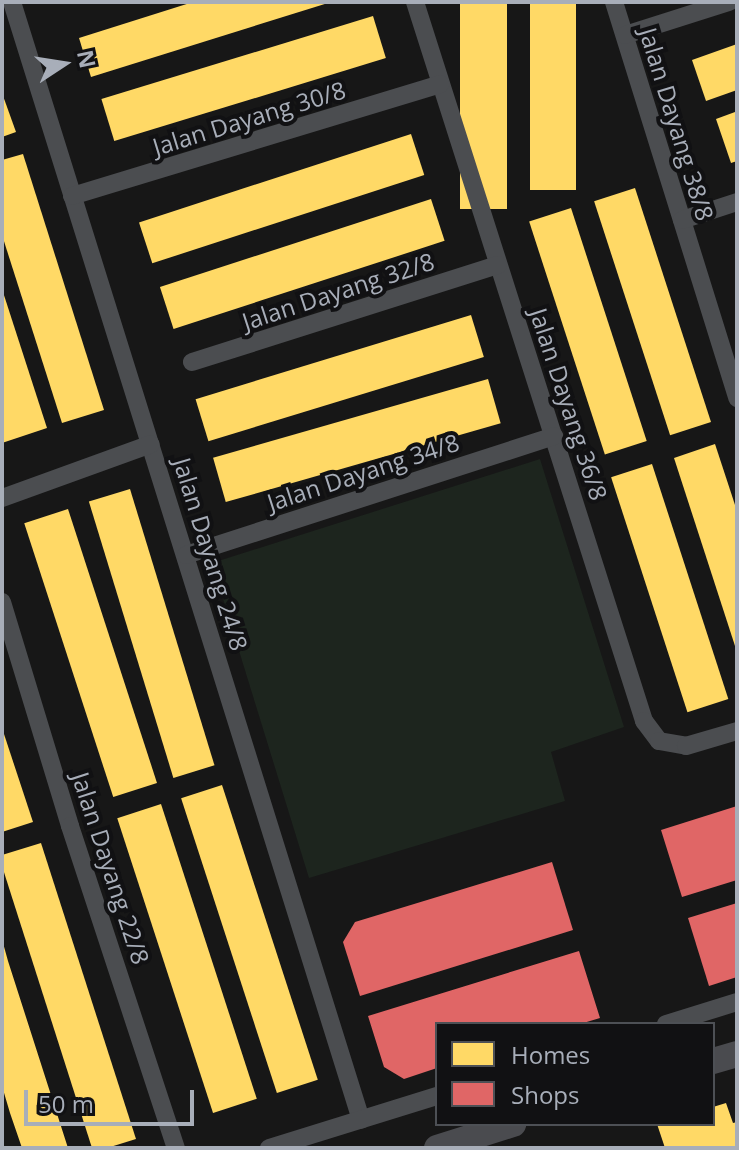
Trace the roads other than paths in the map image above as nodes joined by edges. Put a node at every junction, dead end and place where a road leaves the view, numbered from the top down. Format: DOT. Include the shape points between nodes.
graph roads {
  1 [pos="14,2"];
  2 [pos="415,2"];
  3 [pos="614,2"];
  4 [pos="729,2"];
  5 [pos="625,35"];
  6 [pos="440,84"];
  7 [pos="72,196"];
  8 [pos="737,202"];
  9 [pos="682,220"];
  10 [pos="498,265"];
  11 [pos="192,362"];
  12 [pos="737,398"];
  13 [pos="554,436"];
  14 [pos="151,444"];
  15 [pos="2,498"];
  16 [pos="186,555"];
  17 [pos="2,602"];
  18 [pos="737,731"];
  19 [pos="737,1002"];
  20 [pos="672,1022"];
  21 [pos="737,1054"];
  22 [pos="715,1060"];
  23 [pos="435,1097"];
  24 [pos="361,1120"];
  25 [pos="507,1126"];
  26 [pos="176,1148"];
  27 [pos="269,1148"];
  28 [pos="437,1148"];
  1 -- 7 [label="street, Jalan Dayang 24/8"];
  2 -- 6 [label="street, Jalan Dayang 36/8"];
  3 -- 5 [label="street, Jalan Dayang 38/8"];
  4 -- 5 [label="street"];
  5 -- 9 [label="street, Jalan Dayang 38/8"];
  6 -- 7 [label="street, Jalan Dayang 30/8"];
  6 -- 10 [label="street, Jalan Dayang 36/8"];
  7 -- 14 [label="street, Jalan Dayang 24/8"];
  8 -- 9 [label="street"];
  9 -- 12 [label="street, Jalan Dayang 38/8"];
  10 -- 11 [label="street, Jalan Dayang 32/8"];
  10 -- 13 [label="street, Jalan Dayang 36/8"];
  13 -- 16 [label="street, Jalan Dayang 34/8"];
  13 -- 18 [label="street, Jalan Dayang 36/8" via="644,721 659,741 686,746"];
  14 -- 15 [label="street"];
  14 -- 16 [label="street, Jalan Dayang 24/8"];
  16 -- 24 [label="street, Jalan Dayang 24/8"];
  17 -- 26 [label="street, Jalan Dayang 22/8"];
  19 -- 20 [label="street"];
  21 -- 22 [label="street"];
  23 -- 24 [label="street"];
  24 -- 27 [label="street"];
  25 -- 28 [label="street"];
}
